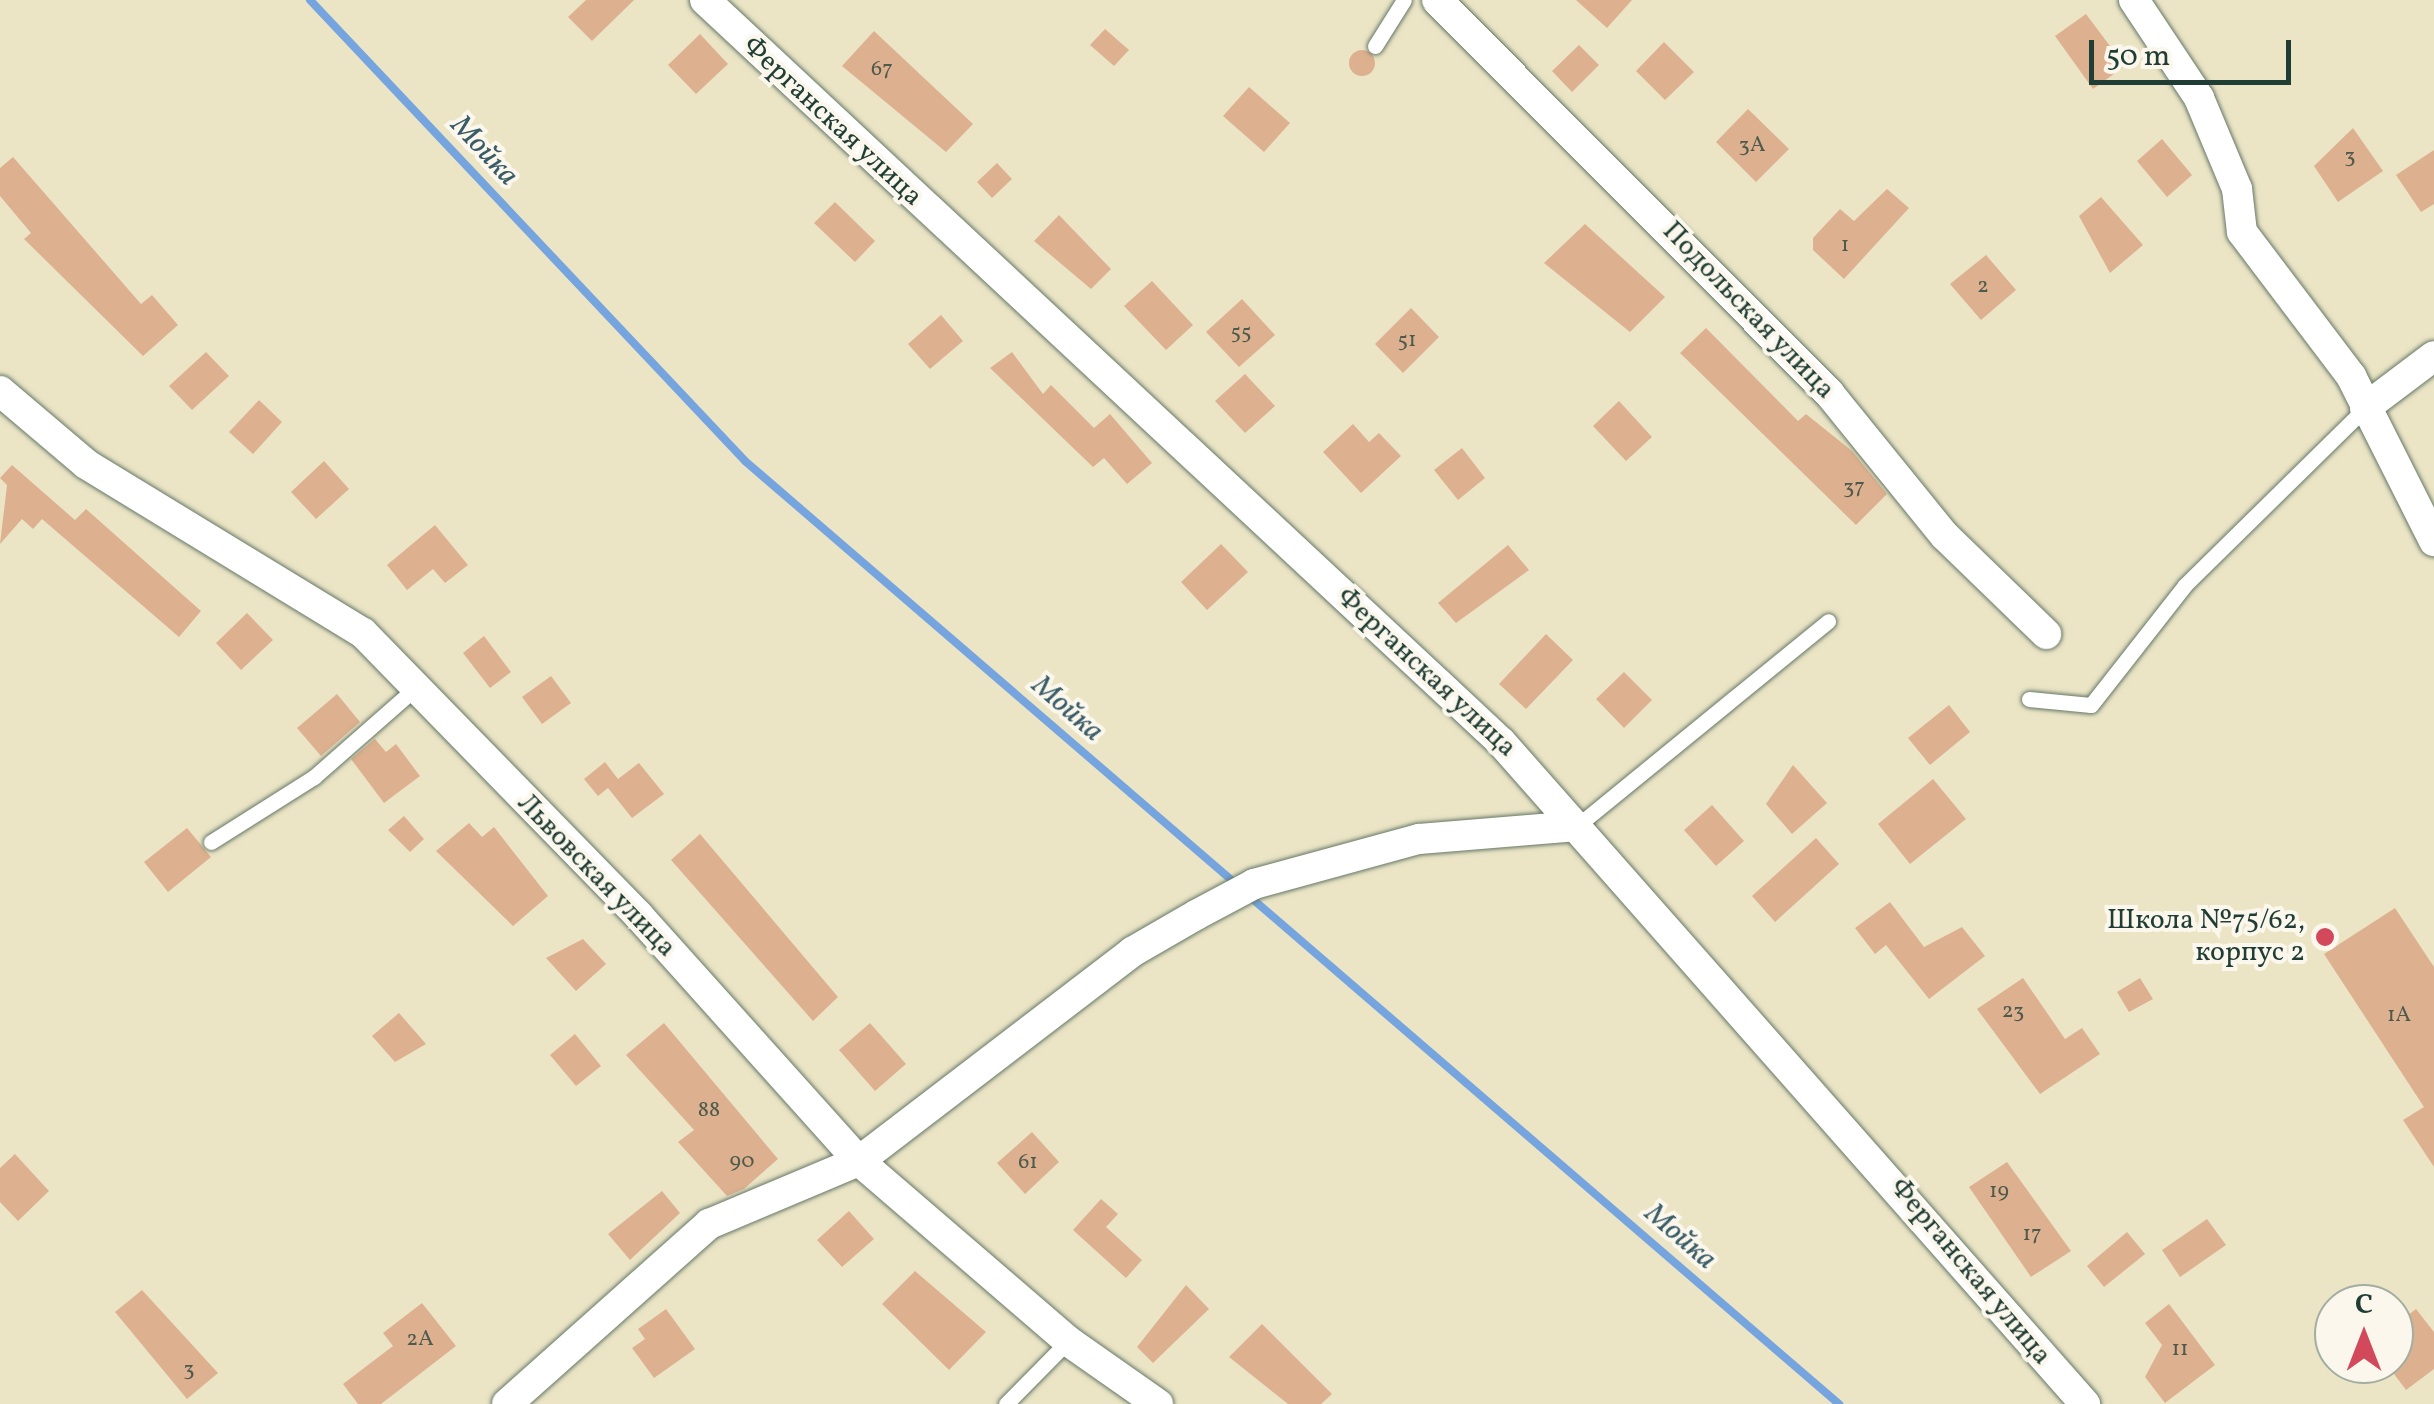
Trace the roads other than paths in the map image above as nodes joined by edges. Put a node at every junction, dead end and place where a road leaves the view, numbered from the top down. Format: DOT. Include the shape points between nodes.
graph roads {
  1 [pos="705,0"];
  2 [pos="1404,0"];
  3 [pos="1437,0"];
  4 [pos="2134,0"];
  5 [pos="1375,46"];
  6 [pos="2434,356"];
  7 [pos="0,391"];
  8 [pos="2365,408"];
  9 [pos="2434,541"];
  10 [pos="1828,621"];
  11 [pos="2046,634"];
  12 [pos="412,690"];
  13 [pos="2029,699"];
  14 [pos="1577,826"];
  15 [pos="212,842"];
  16 [pos="859,1160"];
  17 [pos="1068,1341"];
  18 [pos="507,1404"];
  19 [pos="1006,1404"];
  20 [pos="1158,1404"];
  21 [pos="2085,1404"];
  1 -- 14 [label="street, Ферганская улица" via="1501,742"];
  2 -- 5 [label="lane"];
  3 -- 11 [label="street, Подольская улица" via="1829,393 1944,536"];
  4 -- 8 [label="street" via="2199,98 2265,272 2351,376"];
  6 -- 8 [label="street"];
  7 -- 12 [label="street, Львовская улица" via="86,464 363,633"];
  8 -- 9 [label="street"];
  8 -- 13 [label="lane" via="2185,586 2091,706"];
  10 -- 14 [label="lane"];
  12 -- 15 [label="lane" via="314,777"];
  12 -- 16 [label="street, Львовская улица" via="638,915"];
  14 -- 16 [label="street" via="1419,839 1254,884 1132,952"];
  14 -- 21 [label="street, Ферганская улица"];
  16 -- 17 [label="street, Львовская улица"];
  16 -- 18 [label="street" via="709,1224"];
  17 -- 19 [label="lane"];
  17 -- 20 [label="street, Львовская улица"];
}
